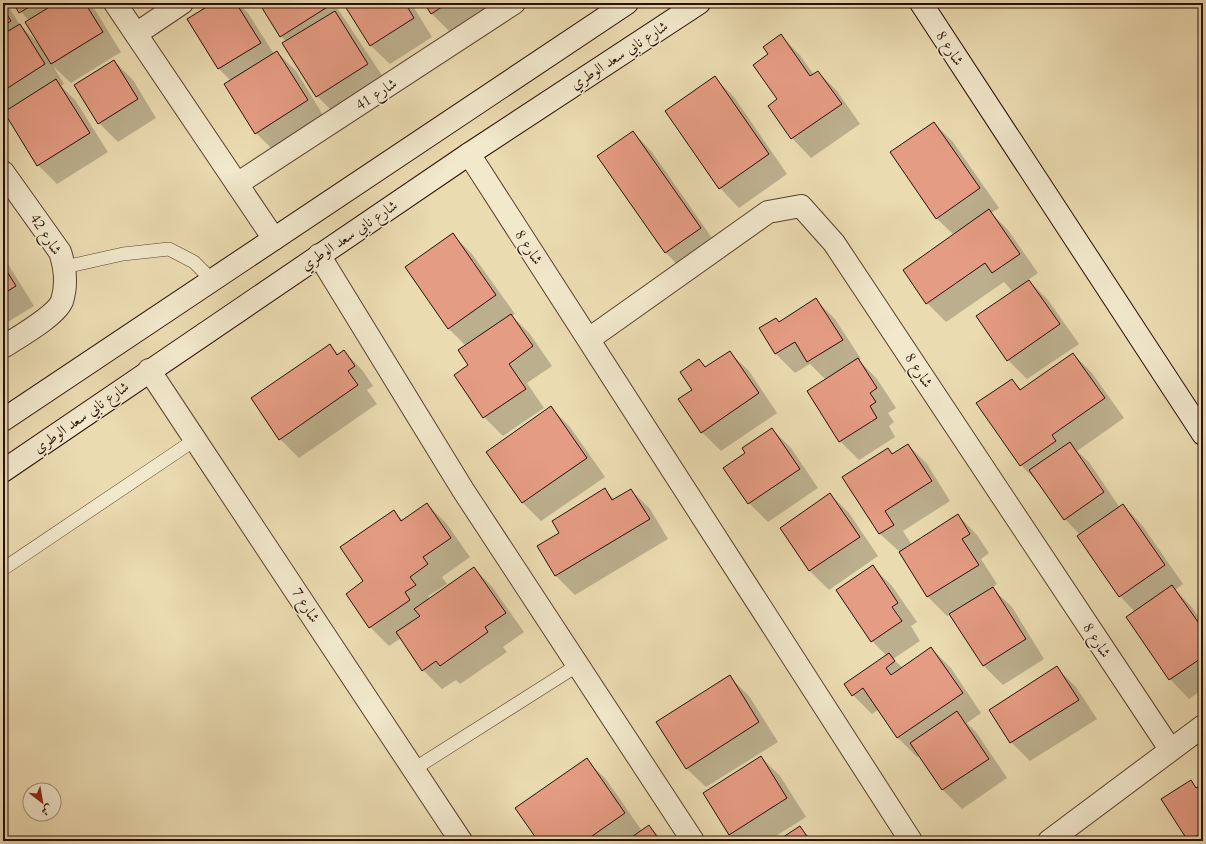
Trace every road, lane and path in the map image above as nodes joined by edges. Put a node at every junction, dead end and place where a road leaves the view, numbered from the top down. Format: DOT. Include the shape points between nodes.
graph roads {
  1 [pos="115,3"];
  2 [pos="182,3"];
  3 [pos="514,3"];
  4 [pos="627,3"];
  5 [pos="699,3"];
  6 [pos="921,3"];
  7 [pos="136,34"];
  8 [pos="469,154"];
  9 [pos="3,172"];
  10 [pos="237,184"];
  11 [pos="274,239"];
  12 [pos="319,255"];
  13 [pos="65,267"];
  14 [pos="212,280"];
  15 [pos="589,339"];
  16 [pos="3,347"];
  17 [pos="149,370"];
  18 [pos="3,420"];
  19 [pos="1203,434"];
  20 [pos="196,439"];
  21 [pos="3,471"];
  22 [pos="3,569"];
  23 [pos="578,665"];
  24 [pos="1203,726"];
  25 [pos="1170,750"];
  26 [pos="414,769"];
  27 [pos="461,841"];
  28 [pos="693,841"];
  29 [pos="911,841"];
  30 [pos="1049,841"];
  1 -- 7 [label="street"];
  2 -- 7 [label="street"];
  3 -- 10 [label="street, شارع 41"];
  4 -- 11 [label="street"];
  5 -- 8 [label="street, شارع نابي سعد الوطري"];
  6 -- 19 [label="street, شارع 8"];
  7 -- 10 [label="street"];
  8 -- 12 [label="street, شارع نابي سعد الوطري"];
  8 -- 15 [label="street, شارع 8"];
  9 -- 13 [label="street, شارع 42" via="60,252"];
  10 -- 11 [label="street"];
  11 -- 14 [label="street"];
  12 -- 17 [label="street, شارع نابي سعد الوطري"];
  12 -- 23 [label="street" via="463,490"];
  13 -- 14 [label="lane" via="123,254 169,249 194,262"];
  13 -- 16 [label="street, شارع 42" via="62,302 47,318"];
  14 -- 18 [label="street"];
  15 -- 25 [label="street, شارع 8" via="768,212 801,206 834,243"];
  15 -- 29 [label="street, شارع 8"];
  17 -- 20 [label="street, شارع 7"];
  17 -- 21 [label="street, شارع نابي سعد الوطري"];
  20 -- 22 [label="lane"];
  20 -- 26 [label="street, شارع 7"];
  23 -- 26 [label="lane"];
  23 -- 28 [label="street"];
  24 -- 25 [label="street"];
  25 -- 30 [label="street"];
  26 -- 27 [label="street, شارع 7"];
}
